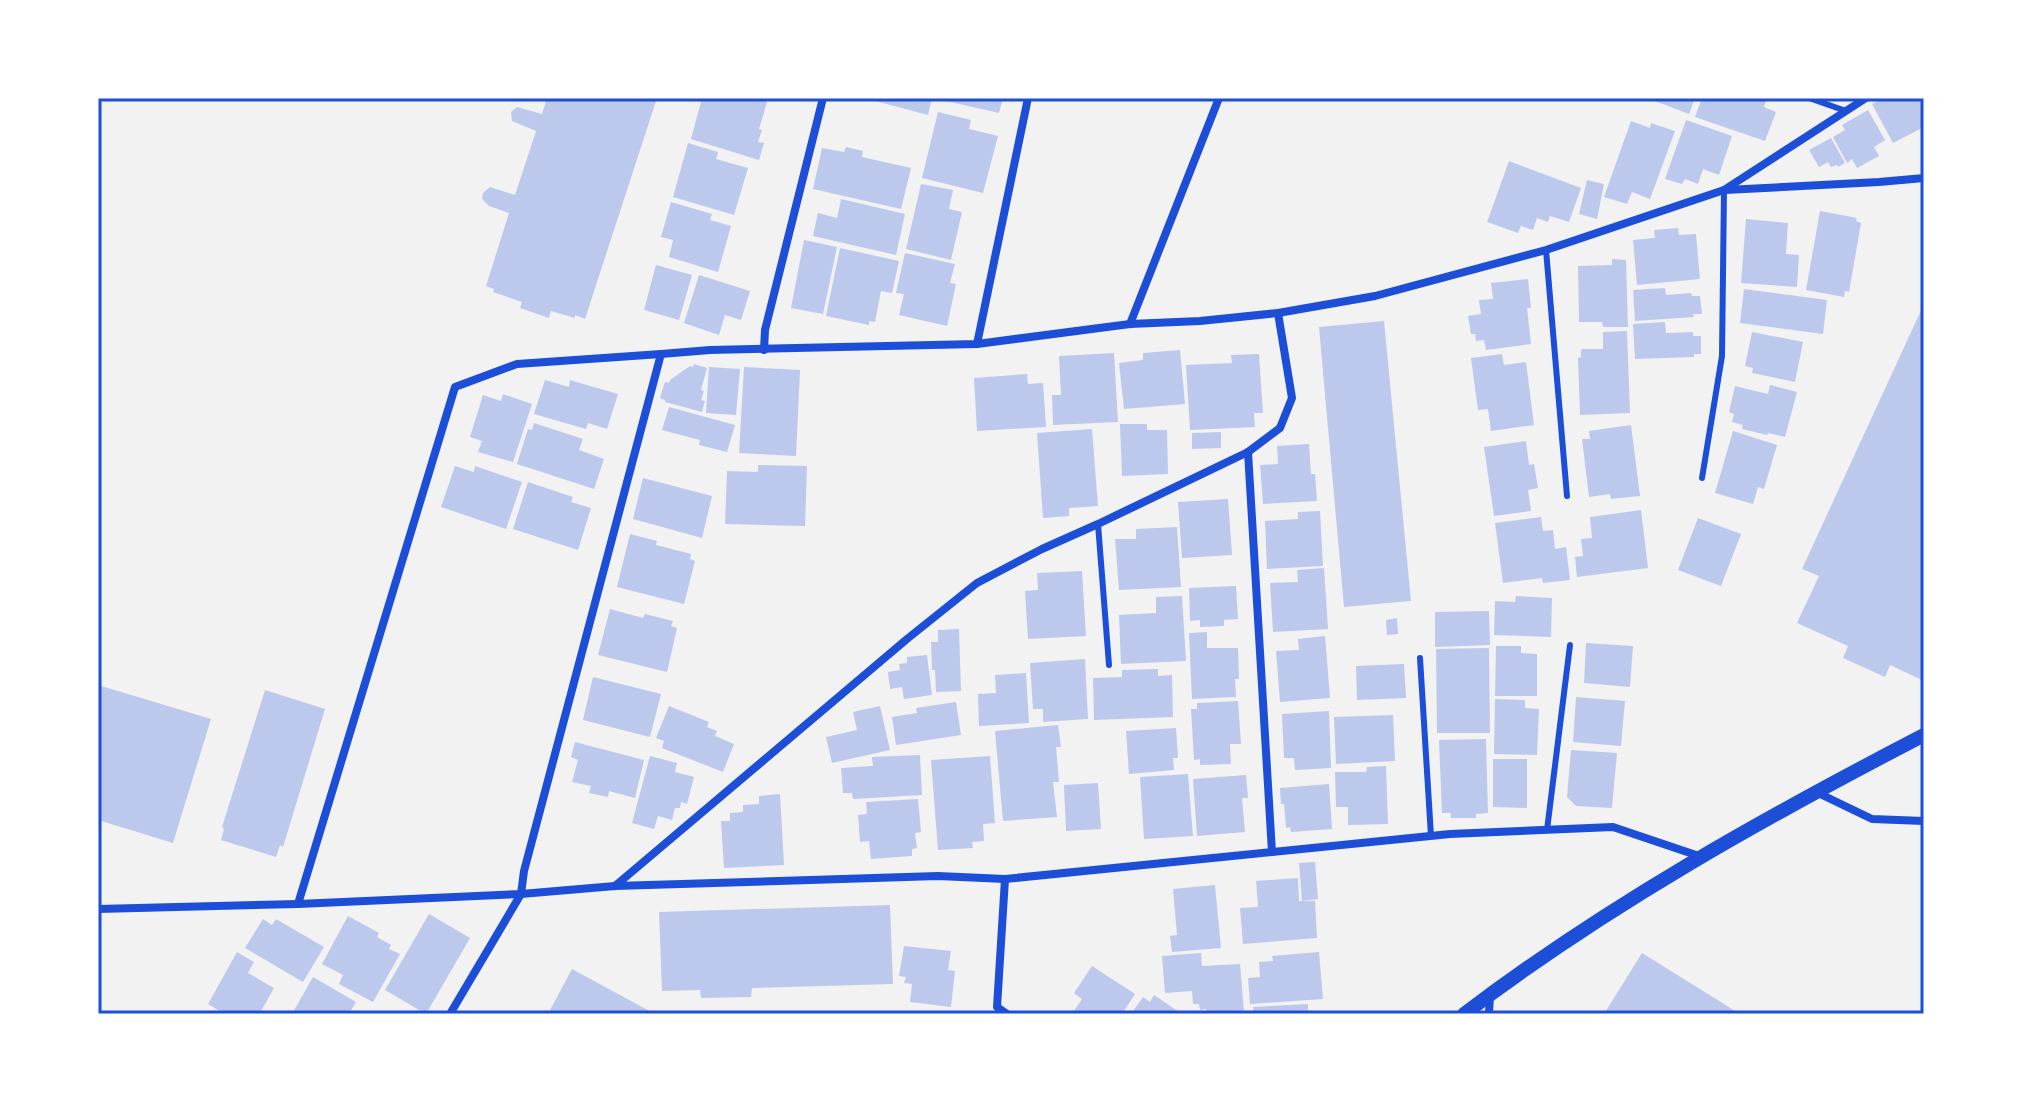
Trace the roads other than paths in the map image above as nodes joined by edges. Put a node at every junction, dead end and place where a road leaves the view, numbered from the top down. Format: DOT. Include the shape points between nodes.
graph roads {
  1 [pos="823,98"];
  2 [pos="1028,98"];
  3 [pos="1219,98"];
  4 [pos="1809,98"];
  5 [pos="1866,98"];
  6 [pos="1846,111"];
  7 [pos="1924,178"];
  8 [pos="1724,190"];
  9 [pos="1546,250"];
  10 [pos="1278,313"];
  11 [pos="1130,324"];
  12 [pos="977,344"];
  13 [pos="764,350"];
  14 [pos="661,354"];
  15 [pos="1248,452"];
  16 [pos="1702,478"];
  17 [pos="1567,496"];
  18 [pos="1098,524"];
  19 [pos="1570,645"];
  20 [pos="1420,658"];
  21 [pos="1109,665"];
  22 [pos="1924,735"];
  23 [pos="1815,791"];
  24 [pos="1924,821"];
  25 [pos="1547,830"];
  26 [pos="1431,836"];
  27 [pos="1272,852"];
  28 [pos="1699,856"];
  29 [pos="1005,879"];
  30 [pos="615,886"];
  31 [pos="521,894"];
  32 [pos="298,904"];
  33 [pos="98,909"];
  34 [pos="1490,994"];
  35 [pos="450,1014"];
  36 [pos="1007,1014"];
  37 [pos="1464,1014"];
  38 [pos="1489,1014"];
  1 -- 13 [label="street"];
  2 -- 12 [label="street"];
  3 -- 11 [label="street"];
  4 -- 6 [label="lane"];
  5 -- 6 [label="street"];
  6 -- 8 [label="street"];
  7 -- 8 [label="street"];
  8 -- 9 [label="street"];
  8 -- 16 [label="lane" via="1722,356"];
  9 -- 10 [label="street" via="1375,296"];
  9 -- 17 [label="lane"];
  10 -- 11 [label="street"];
  10 -- 15 [label="street" via="1292,398 1280,428"];
  11 -- 12 [label="street"];
  12 -- 13 [label="street"];
  13 -- 14 [label="street"];
  14 -- 31 [label="street"];
  14 -- 32 [label="street" via="517,364 455,387"];
  15 -- 18 [label="street"];
  15 -- 27 [label="street"];
  18 -- 21 [label="lane"];
  18 -- 30 [label="street" via="977,583"];
  19 -- 25 [label="lane"];
  20 -- 26 [label="lane"];
  22 -- 23 [label="street"];
  23 -- 24 [label="street" via="1872,819"];
  23 -- 28 [label="street"];
  25 -- 26 [label="street"];
  25 -- 28 [label="street" via="1613,827"];
  26 -- 27 [label="street"];
  27 -- 29 [label="street"];
  28 -- 34 [label="street"];
  29 -- 30 [label="street" via="938,876"];
  29 -- 36 [label="street" via="997,1007"];
  30 -- 31 [label="street"];
  31 -- 32 [label="street"];
  31 -- 35 [label="street"];
  32 -- 33 [label="street"];
  34 -- 37 [label="street"];
  34 -- 38 [label="street"];
}
